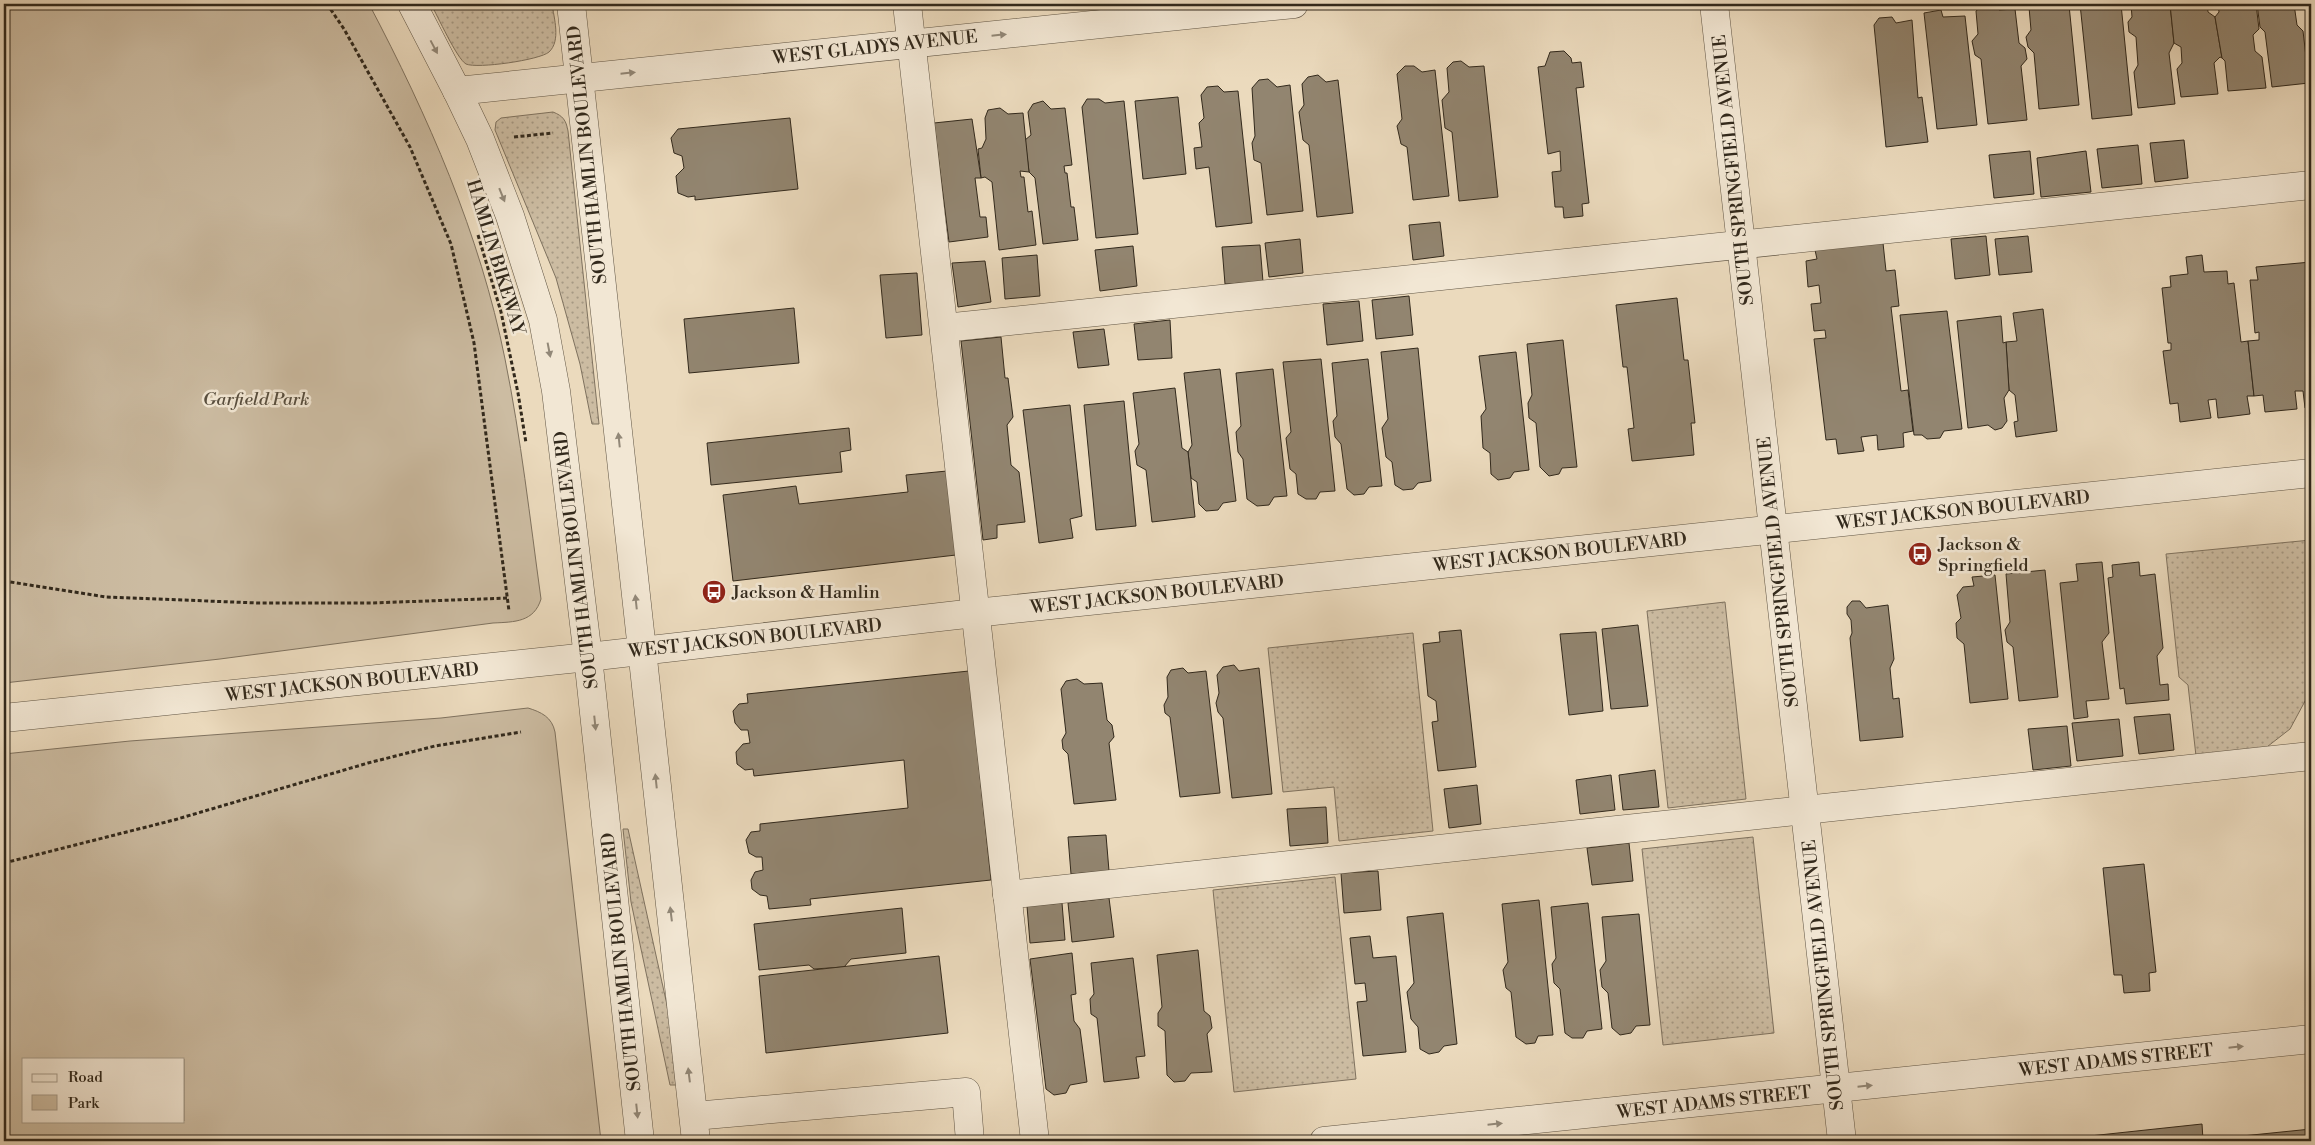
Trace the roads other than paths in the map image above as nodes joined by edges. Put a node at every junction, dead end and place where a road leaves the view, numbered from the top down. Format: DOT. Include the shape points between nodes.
graph roads {
  1 [pos="412,4"];
  2 [pos="571,4"];
  3 [pos="907,4"];
  4 [pos="1294,4"];
  5 [pos="1714,4"];
  6 [pos="912,44"];
  7 [pos="580,78"];
  8 [pos="458,91"];
  9 [pos="2311,184"];
  10 [pos="1741,244"];
  11 [pos="944,328"];
  12 [pos="2311,473"];
  13 [pos="1773,530"];
  14 [pos="975,613"];
  15 [pos="641,650"];
  16 [pos="588,657"];
  17 [pos="4,718"];
  18 [pos="2311,756"];
  19 [pos="1805,811"];
  20 [pos="1007,895"];
  21 [pos="2311,1039"];
  22 [pos="1836,1089"];
  23 [pos="695,1129"];
  24 [pos="640,1141"];
  25 [pos="970,1141"];
  26 [pos="1035,1141"];
  27 [pos="1324,1141"];
  28 [pos="1842,1141"];
  1 -- 8 [label="street, SOUTH HAMLIN BOULEVARD, one-way"];
  2 -- 7 [label="street, SOUTH HAMLIN BOULEVARD"];
  3 -- 6 [label="street"];
  6 -- 4 [label="street, WEST GLADYS AVENUE, one-way"];
  5 -- 10 [label="street, SOUTH SPRINGFIELD AVENUE"];
  7 -- 6 [label="street, WEST GLADYS AVENUE, one-way"];
  6 -- 11 [label="street"];
  7 -- 8 [label="street, WEST GLADYS AVENUE"];
  15 -- 7 [label="street, SOUTH HAMLIN BOULEVARD, one-way"];
  8 -- 16 [label="street, SOUTH HAMLIN BOULEVARD, one-way" via="510,216 543,320 556,391"];
  9 -- 10 [label="street"];
  10 -- 11 [label="street"];
  10 -- 13 [label="street, SOUTH SPRINGFIELD AVENUE"];
  11 -- 14 [label="street"];
  12 -- 13 [label="street, WEST JACKSON BOULEVARD"];
  13 -- 14 [label="street, WEST JACKSON BOULEVARD"];
  13 -- 19 [label="street, SOUTH SPRINGFIELD AVENUE"];
  14 -- 15 [label="street, WEST JACKSON BOULEVARD"];
  14 -- 20 [label="street"];
  15 -- 16 [label="street, WEST JACKSON BOULEVARD"];
  23 -- 15 [label="street, SOUTH HAMLIN BOULEVARD, one-way"];
  16 -- 17 [label="street, WEST JACKSON BOULEVARD"];
  16 -- 24 [label="street, SOUTH HAMLIN BOULEVARD, one-way"];
  18 -- 19 [label="street"];
  19 -- 20 [label="street"];
  19 -- 22 [label="street, SOUTH SPRINGFIELD AVENUE"];
  20 -- 26 [label="street"];
  22 -- 21 [label="street, WEST ADAMS STREET, one-way"];
  27 -- 22 [label="street, WEST ADAMS STREET, one-way"];
  22 -- 28 [label="street, SOUTH SPRINGFIELD AVENUE"];
  23 -- 25 [label="street" via="966,1092"];
}
